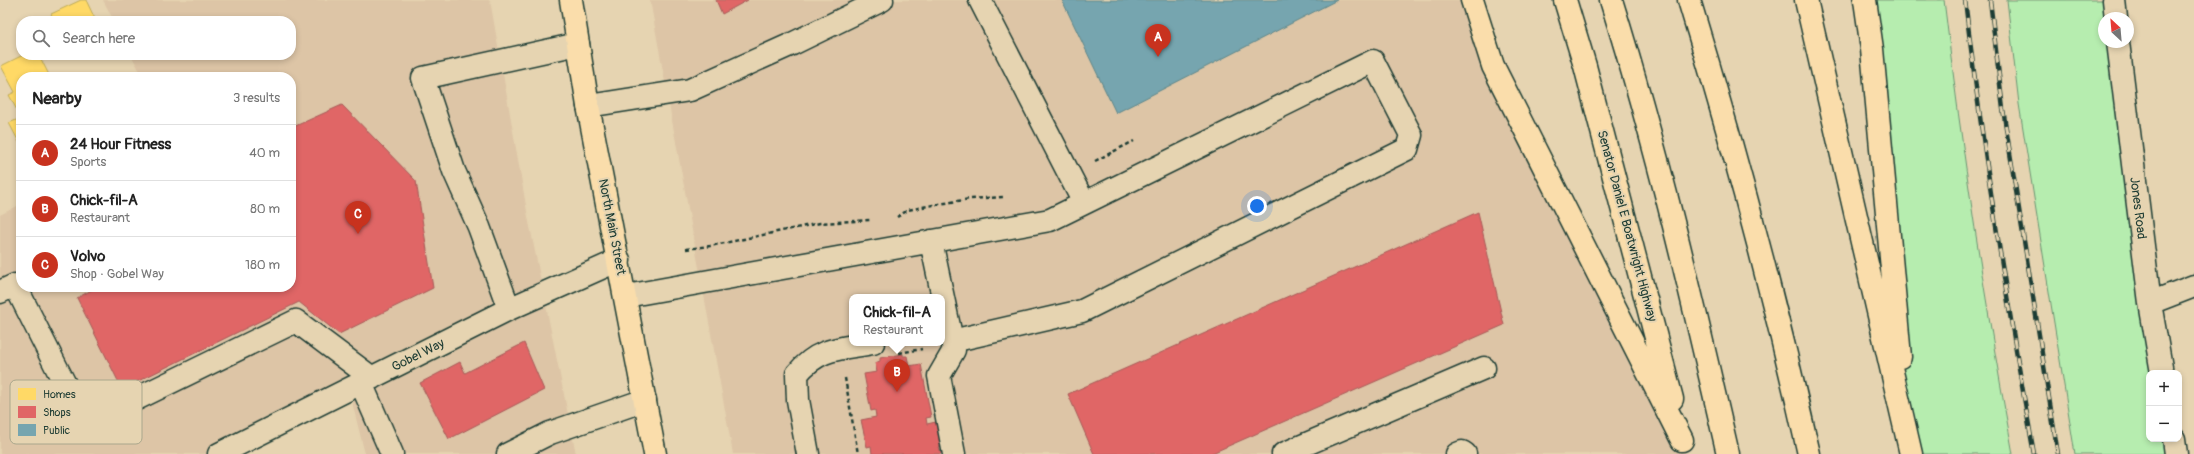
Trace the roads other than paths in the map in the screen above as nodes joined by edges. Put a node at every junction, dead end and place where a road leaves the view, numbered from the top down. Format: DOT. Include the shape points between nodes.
graph roads {
  1 [pos="571,0"];
  2 [pos="882,0"];
  3 [pos="980,0"];
  4 [pos="1472,0"];
  5 [pos="1565,0"];
  6 [pos="1611,0"];
  7 [pos="1689,0"];
  8 [pos="1806,0"];
  9 [pos="1865,0"];
  10 [pos="2114,0"];
  11 [pos="2115,12"];
  12 [pos="578,44"];
  13 [pos="2119,48"];
  14 [pos="588,106"];
  15 [pos="1084,203"];
  16 [pos="931,241"];
  17 [pos="619,260"];
  18 [pos="12,286"];
  19 [pos="2194,286"];
  20 [pos="941,294"];
  21 [pos="626,296"];
  22 [pos="2150,303"];
  23 [pos="510,309"];
  24 [pos="945,314"];
  25 [pos="948,330"];
  26 [pos="856,346"];
  27 [pos="1484,368"];
  28 [pos="2161,370"];
  29 [pos="62,380"];
  30 [pos="366,381"];
  31 [pos="142,396"];
  32 [pos="646,400"];
  33 [pos="2174,442"];
  34 [pos="1909,446"];
  35 [pos="1684,447"];
  36 [pos="220,454"];
  37 [pos="392,454"];
  38 [pos="508,454"];
  39 [pos="655,454"];
  40 [pos="808,454"];
  41 [pos="954,454"];
  42 [pos="1283,454"];
  43 [pos="1728,454"];
  44 [pos="1809,454"];
  45 [pos="2176,454"];
  1 -- 12 [label="main road, North Main Street"];
  2 -- 14 [label="street" via="690,90"];
  3 -- 15 [label="street"];
  4 -- 35 [label="main road" via="1493,66"];
  5 -- 35 [label="main road, Senator Daniel E Boatwright Highway" via="1585,66"];
  6 -- 43 [label="main road" via="1642,98 1680,246"];
  7 -- 44 [label="main road" via="1752,220"];
  8 -- 34 [label="main road"];
  9 -- 34 [label="main road" via="1873,57"];
  10 -- 11 [label="street"];
  12 -- 14 [label="main road, North Main Street"];
  12 -- 23 [label="street" via="423,78 454,171"];
  13 -- 22 [label="street, Jones Road"];
  14 -- 17 [label="main road, North Main Street"];
  15 -- 16 [label="street" via="1050,220"];
  15 -- 25 [label="street" via="1373,61 1411,135 1407,149 1082,311"];
  16 -- 20 [label="street"];
  16 -- 21 [label="street"];
  17 -- 21 [label="main road, North Main Street"];
  17 -- 23 [label="street, Gobel Way"];
  18 -- 29 [label="street"];
  19 -- 22 [label="street"];
  21 -- 32 [label="main road, North Main Street"];
  22 -- 28 [label="street, Jones Road"];
  23 -- 30 [label="street, Gobel Way"];
  24 -- 25 [label="street"];
  25 -- 41 [label="street" via="954,350 939,376"];
  26 -- 40 [label="street" via="822,352 807,362 797,374 798,400"];
  27 -- 42 [label="street"];
  30 -- 31 [label="street" via="296,321"];
  30 -- 36 [label="street, Gobel Way"];
  30 -- 37 [label="street"];
  32 -- 38 [label="street" via="550,433"];
  32 -- 39 [label="main road, North Main Street"];
  33 -- 45 [label="street"];
}
